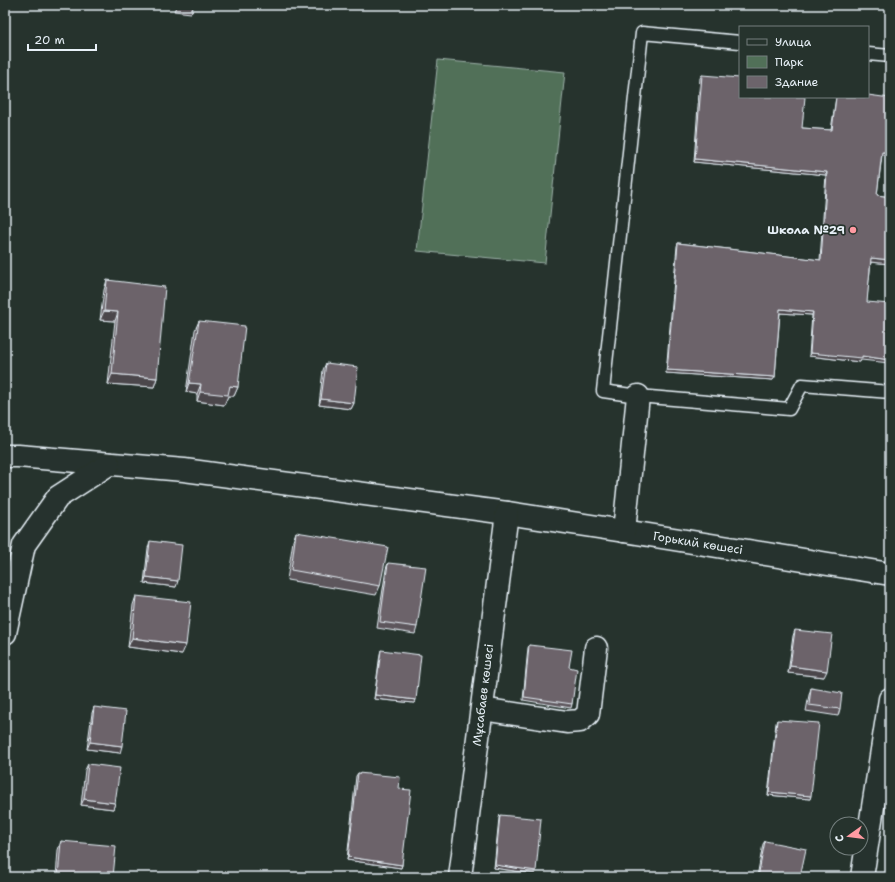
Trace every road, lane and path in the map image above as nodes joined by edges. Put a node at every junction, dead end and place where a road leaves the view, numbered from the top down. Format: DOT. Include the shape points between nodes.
graph roads {
  1 [pos="739,42"];
  2 [pos="869,54"];
  3 [pos="890,56"];
  4 [pos="890,392"];
  5 [pos="638,396"];
  6 [pos="5,456"];
  7 [pos="109,464"];
  8 [pos="507,513"];
  9 [pos="624,530"];
  10 [pos="890,574"];
  11 [pos="5,633"];
  12 [pos="596,648"];
  13 [pos="890,699"];
  14 [pos="482,709"];
  15 [pos="460,877"];
  16 [pos="862,877"];
  1 -- 5 [label="lane" via="642,33 604,391"];
  2 -- 3 [label="lane"];
  4 -- 5 [label="lane" via="802,385 789,410"];
  5 -- 9 [label="street"];
  6 -- 7 [label="street, Горький көшесі"];
  7 -- 8 [label="street, Горький көшесі" via="184,470"];
  7 -- 11 [label="street" via="58,497 24,545"];
  8 -- 9 [label="street, Горький көшесі"];
  8 -- 14 [label="street, Мұсабаев көшесі"];
  9 -- 10 [label="street, Горький көшесі"];
  12 -- 14 [label="street" via="588,714 580,721 567,722"];
  13 -- 16 [label="street"];
  14 -- 15 [label="street, Мұсабаев көшесі"];
}
